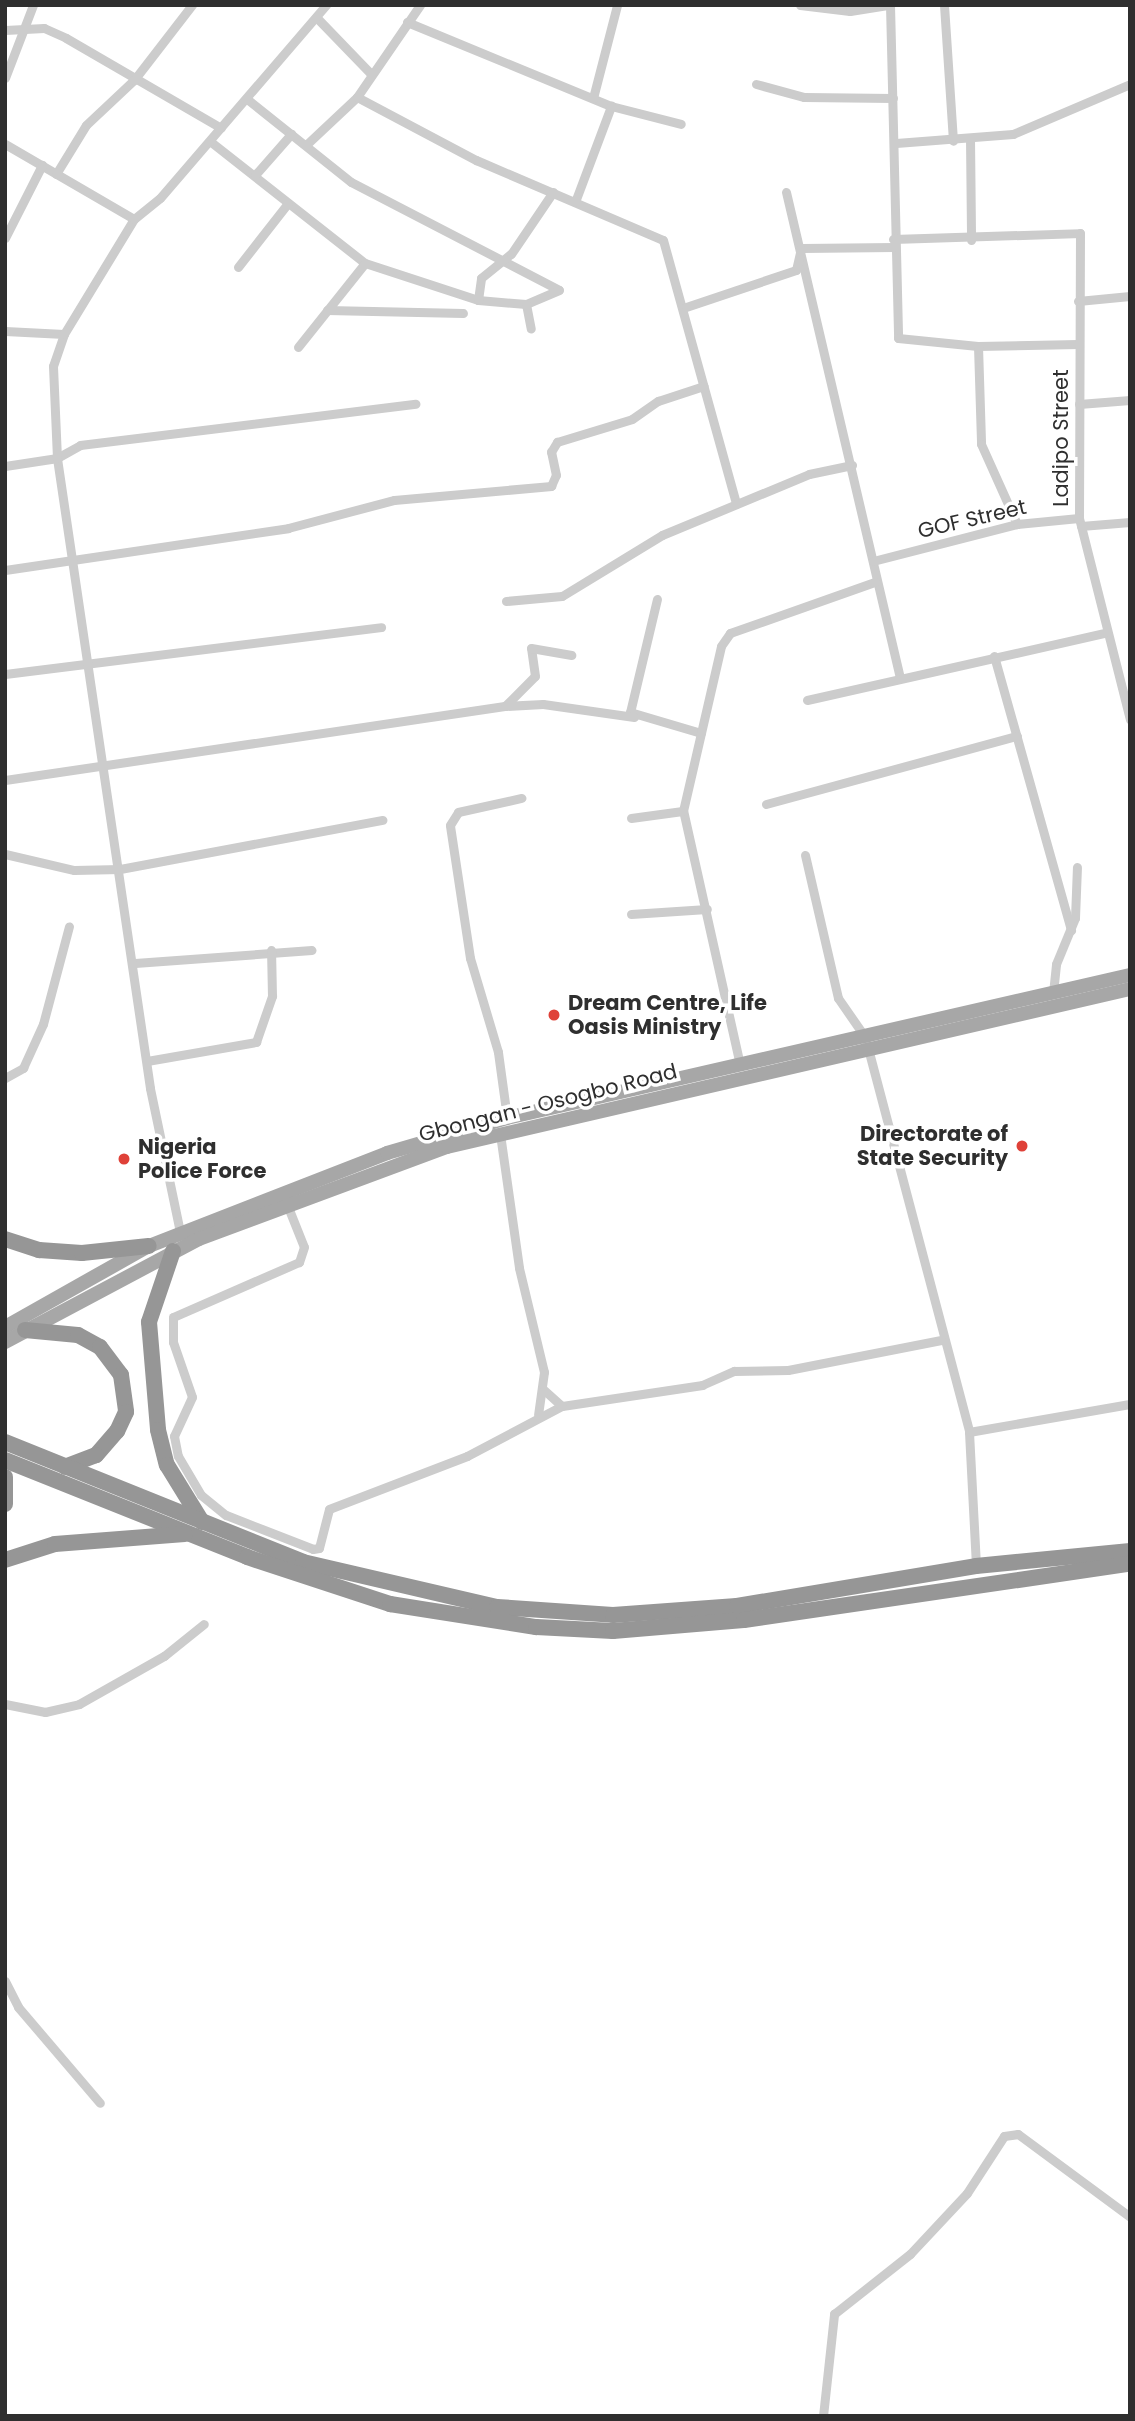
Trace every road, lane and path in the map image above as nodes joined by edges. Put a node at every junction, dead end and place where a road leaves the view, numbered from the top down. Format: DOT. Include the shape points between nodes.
graph roads {
  1 [pos="33,5"];
  2 [pos="192,5"];
  3 [pos="326,5"];
  4 [pos="420,5"];
  5 [pos="617,5"];
  6 [pos="800,5"];
  7 [pos="889,5"];
  8 [pos="944,5"];
  9 [pos="317,18"];
  10 [pos="407,22"];
  11 [pos="29,28"];
  12 [pos="5,30"];
  13 [pos="371,74"];
  14 [pos="5,78"];
  15 [pos="134,80"];
  16 [pos="756,84"];
  17 [pos="1130,84"];
  18 [pos="358,97"];
  19 [pos="593,98"];
  20 [pos="893,98"];
  21 [pos="247,99"];
  22 [pos="611,106"];
  23 [pos="681,124"];
  24 [pos="221,128"];
  25 [pos="291,134"];
  26 [pos="970,138"];
  27 [pos="953,141"];
  28 [pos="211,142"];
  29 [pos="896,143"];
  30 [pos="5,144"];
  31 [pos="307,144"];
  32 [pos="41,165"];
  33 [pos="56,174"];
  34 [pos="255,176"];
  35 [pos="553,192"];
  36 [pos="786,192"];
  37 [pos="575,202"];
  38 [pos="288,203"];
  39 [pos="134,219"];
  40 [pos="5,238"];
  41 [pos="971,240"];
  42 [pos="893,243"];
  43 [pos="802,247"];
  44 [pos="503,257"];
  45 [pos="365,263"];
  46 [pos="238,267"];
  47 [pos="1130,296"];
  48 [pos="478,300"];
  49 [pos="1078,301"];
  50 [pos="526,304"];
  51 [pos="686,307"];
  52 [pos="327,310"];
  53 [pos="463,313"];
  54 [pos="531,329"];
  55 [pos="5,331"];
  56 [pos="64,334"];
  57 [pos="1078,344"];
  58 [pos="978,346"];
  59 [pos="298,347"];
  60 [pos="704,386"];
  61 [pos="1130,400"];
  62 [pos="416,404"];
  63 [pos="1079,404"];
  64 [pos="57,458"];
  65 [pos="852,465"];
  66 [pos="5,466"];
  67 [pos="736,504"];
  68 [pos="1080,522"];
  69 [pos="1130,522"];
  70 [pos="1017,524"];
  71 [pos="74,559"];
  72 [pos="873,561"];
  73 [pos="5,570"];
  74 [pos="875,582"];
  75 [pos="657,599"];
  76 [pos="506,601"];
  77 [pos="381,627"];
  78 [pos="1104,633"];
  79 [pos="571,655"];
  80 [pos="994,656"];
  81 [pos="90,660"];
  82 [pos="5,674"];
  83 [pos="900,677"];
  84 [pos="1126,692"];
  85 [pos="807,700"];
  86 [pos="505,706"];
  87 [pos="634,717"];
  88 [pos="1130,720"];
  89 [pos="701,733"];
  90 [pos="1017,736"];
  91 [pos="105,762"];
  92 [pos="5,780"];
  93 [pos="521,797"];
  94 [pos="766,804"];
  95 [pos="683,811"];
  96 [pos="631,818"];
  97 [pos="382,820"];
  98 [pos="5,854"];
  99 [pos="805,855"];
  100 [pos="1077,867"];
  101 [pos="120,869"];
  102 [pos="706,909"];
  103 [pos="631,914"];
  104 [pos="69,926"];
  105 [pos="1071,930"];
  106 [pos="271,950"];
  107 [pos="312,950"];
  108 [pos="135,963"];
  109 [pos="1130,975"];
  110 [pos="1130,989"];
  111 [pos="1053,993"];
  112 [pos="867,1042"];
  113 [pos="146,1061"];
  114 [pos="740,1065"];
  115 [pos="5,1078"];
  116 [pos="507,1118"];
  117 [pos="500,1134"];
  118 [pos="286,1202"];
  119 [pos="180,1232"];
  120 [pos="5,1239"];
  121 [pos="149,1246"];
  122 [pos="173,1251"];
  123 [pos="5,1326"];
  124 [pos="24,1330"];
  125 [pos="941,1340"];
  126 [pos="5,1342"];
  127 [pos="544,1390"];
  128 [pos="1130,1404"];
  129 [pos="562,1406"];
  130 [pos="538,1415"];
  131 [pos="969,1433"];
  132 [pos="5,1442"];
  133 [pos="5,1460"];
  134 [pos="65,1467"];
  135 [pos="5,1477"];
  136 [pos="5,1504"];
  137 [pos="202,1522"];
  138 [pos="189,1534"];
  139 [pos="1130,1551"];
  140 [pos="5,1560"];
  141 [pos="1130,1564"];
  142 [pos="976,1566"];
  143 [pos="204,1624"];
  144 [pos="5,1704"];
  145 [pos="5,1981"];
  146 [pos="100,2103"];
  147 [pos="1130,2217"];
  148 [pos="822,2416"];
  1 -- 11 [label="street"];
  2 -- 15 [label="street"];
  3 -- 9 [label="street"];
  4 -- 10 [label="street"];
  5 -- 19 [label="street"];
  6 -- 7 [label="street" via="850,11"];
  7 -- 20 [label="street"];
  8 -- 27 [label="street"];
  9 -- 13 [label="street"];
  9 -- 21 [label="street"];
  10 -- 13 [label="street"];
  10 -- 19 [label="street"];
  11 -- 12 [label="street"];
  11 -- 14 [label="street"];
  11 -- 15 [label="street" via="66,38"];
  13 -- 18 [label="street"];
  15 -- 24 [label="street"];
  15 -- 33 [label="street" via="86,125"];
  16 -- 20 [label="street" via="804,97"];
  17 -- 26 [label="street" via="1013,134"];
  18 -- 31 [label="street"];
  18 -- 35 [label="street"];
  19 -- 22 [label="street"];
  20 -- 29 [label="street"];
  21 -- 24 [label="street"];
  21 -- 25 [label="street"];
  22 -- 23 [label="street"];
  22 -- 37 [label="street"];
  24 -- 28 [label="street"];
  25 -- 31 [label="street"];
  25 -- 34 [label="street"];
  26 -- 27 [label="street"];
  26 -- 41 [label="street"];
  27 -- 29 [label="street"];
  28 -- 34 [label="street"];
  28 -- 39 [label="street"];
  29 -- 42 [label="street"];
  30 -- 32 [label="street"];
  31 -- 44 [label="street" via="351,182"];
  32 -- 33 [label="street"];
  32 -- 40 [label="street"];
  33 -- 39 [label="street"];
  34 -- 38 [label="street"];
  35 -- 37 [label="street"];
  35 -- 44 [label="street"];
  36 -- 43 [label="street"];
  37 -- 51 [label="street" via="663,240"];
  38 -- 45 [label="street"];
  38 -- 46 [label="street"];
  39 -- 56 [label="street"];
  41 -- 42 [label="street"];
  41 -- 49 [label="street, Ladipo Street" via="1080,233"];
  42 -- 43 [label="street"];
  42 -- 58 [label="street" via="898,338"];
  43 -- 51 [label="street" via="796,270"];
  43 -- 65 [label="street"];
  44 -- 48 [label="street" via="481,278"];
  44 -- 50 [label="street" via="559,290"];
  45 -- 48 [label="street"];
  45 -- 52 [label="street"];
  47 -- 49 [label="street"];
  48 -- 50 [label="street"];
  49 -- 57 [label="street, Ladipo Street"];
  50 -- 54 [label="street"];
  51 -- 60 [label="street"];
  52 -- 53 [label="street"];
  52 -- 59 [label="street"];
  55 -- 56 [label="street"];
  56 -- 64 [label="street" via="51,387"];
  57 -- 58 [label="street"];
  57 -- 63 [label="street, Ladipo Street"];
  58 -- 70 [label="street" via="981,444"];
  60 -- 67 [label="street"];
  60 -- 71 [label="street" via="658,401 632,419 557,442 551,452 556,475 551,486 394,500 288,528"];
  61 -- 63 [label="street"];
  62 -- 64 [label="street" via="80,445"];
  63 -- 68 [label="street, Ladipo Street"];
  64 -- 66 [label="street"];
  64 -- 71 [label="street"];
  65 -- 67 [label="street" via="808,474"];
  65 -- 72 [label="street"];
  67 -- 76 [label="street" via="662,535 562,596"];
  68 -- 69 [label="street, GOF Street"];
  68 -- 70 [label="street, GOF Street"];
  68 -- 78 [label="street, Ladipo Street"];
  70 -- 72 [label="street, GOF Street"];
  71 -- 73 [label="street"];
  71 -- 81 [label="street"];
  72 -- 74 [label="street"];
  74 -- 83 [label="street"];
  74 -- 89 [label="street" via="730,633 721,646"];
  75 -- 87 [label="street"];
  77 -- 81 [label="street"];
  78 -- 80 [label="street"];
  78 -- 84 [label="street, Ladipo Street"];
  79 -- 86 [label="street" via="531,648 534,676"];
  80 -- 83 [label="street"];
  80 -- 90 [label="street"];
  81 -- 82 [label="street"];
  81 -- 91 [label="street"];
  83 -- 85 [label="street"];
  84 -- 88 [label="street, Ladipo Street"];
  86 -- 87 [label="street" via="543,704"];
  86 -- 91 [label="street"];
  87 -- 89 [label="street"];
  89 -- 95 [label="street"];
  90 -- 94 [label="street"];
  90 -- 105 [label="street"];
  91 -- 92 [label="street"];
  91 -- 101 [label="street"];
  93 -- 116 [label="street" via="458,812 450,825 470,958 498,1052"];
  95 -- 96 [label="street"];
  95 -- 102 [label="street"];
  97 -- 101 [label="street"];
  98 -- 101 [label="street" via="74,870"];
  99 -- 112 [label="street" via="838,998"];
  100 -- 105 [label="street"];
  101 -- 108 [label="street"];
  102 -- 103 [label="street"];
  102 -- 114 [label="street"];
  104 -- 115 [label="street" via="43,1024 23,1068"];
  105 -- 111 [label="street" via="1056,964"];
  106 -- 107 [label="street"];
  106 -- 108 [label="street"];
  106 -- 113 [label="street" via="272,996 256,1042"];
  108 -- 113 [label="street"];
  109 -- 111 [label="main road, Gbongan - Osogbo Road"];
  110 -- 112 [label="main road, Gbongan - Osogbo Road"];
  111 -- 112 [label="main road, Gbongan - Osogbo Road"];
  112 -- 114 [label="main road, Gbongan - Osogbo Road"];
  112 -- 117 [label="main road, Gbongan - Osogbo Road"];
  112 -- 125 [label="street"];
  113 -- 119 [label="street"];
  114 -- 116 [label="main road, Gbongan - Osogbo Road"];
  116 -- 119 [label="main road, Gbongan - Osogbo Road" via="286,1188"];
  117 -- 118 [label="main road, Gbongan - Osogbo Road"];
  117 -- 127 [label="street"];
  118 -- 122 [label="main road, Gbongan - Osogbo Road"];
  118 -- 130 [label="street" via="303,1247 299,1262 173,1317 173,1342 192,1397 174,1436 178,1456 201,1495 248,1525 319,1548 329,1509 467,1456"];
  119 -- 121 [label="main road, Gbongan - Osogbo Road"];
  120 -- 121 [label="highway" via="39,1250 82,1253"];
  121 -- 123 [label="main road, Gbongan - Osogbo Road"];
  122 -- 124 [label="main road, Gbongan - Osogbo Road"];
  122 -- 137 [label="highway" via="149,1322 158,1430 167,1465"];
  124 -- 126 [label="main road, Gbongan - Osogbo Road"];
  124 -- 134 [label="highway" via="78,1335 100,1347 121,1375 126,1412 117,1431 96,1455"];
  125 -- 129 [label="street" via="788,1370 734,1371 702,1385"];
  125 -- 131 [label="street"];
  127 -- 129 [label="street"];
  127 -- 130 [label="street"];
  128 -- 131 [label="street"];
  129 -- 130 [label="street"];
  131 -- 142 [label="street"];
  132 -- 134 [label="highway"];
  133 -- 138 [label="highway"];
  134 -- 137 [label="highway"];
  135 -- 136 [label="highway"];
  137 -- 142 [label="highway" via="303,1562 391,1586 497,1607 613,1615 737,1606"];
  138 -- 140 [label="highway" via="55,1544"];
  138 -- 141 [label="highway" via="390,1604 613,1631 744,1620"];
  139 -- 142 [label="highway"];
  143 -- 144 [label="street" via="175,1649 79,1704 45,1712"];
  145 -- 146 [label="street" via="18,2007"];
  147 -- 148 [label="street" via="1018,2134 1004,2136 939,2224 834,2314"];
}
